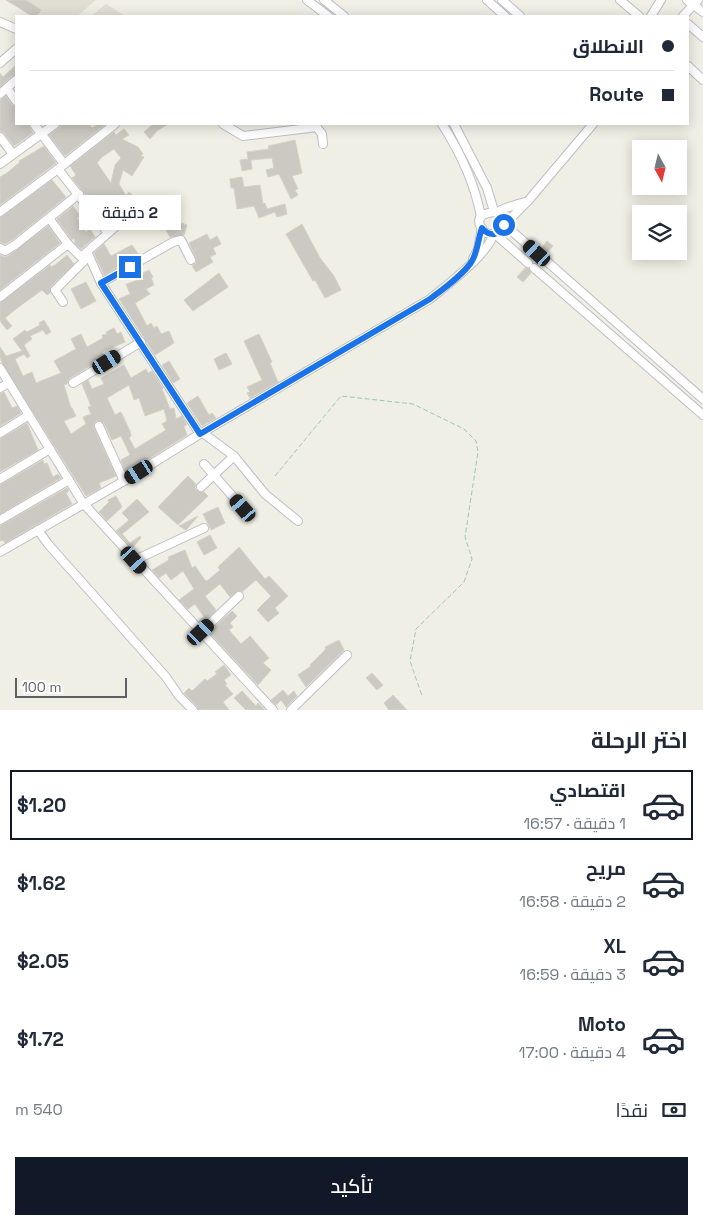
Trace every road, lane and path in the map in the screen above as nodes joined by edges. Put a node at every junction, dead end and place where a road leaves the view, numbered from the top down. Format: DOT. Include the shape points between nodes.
graph roads {
  1 [pos="307,0"];
  2 [pos="324,0"];
  3 [pos="487,0"];
  4 [pos="502,0"];
  5 [pos="517,0"];
  6 [pos="620,0"];
  7 [pos="661,0"];
  8 [pos="692,2"];
  9 [pos="510,7"];
  10 [pos="703,12"];
  11 [pos="327,15"];
  12 [pos="343,15"];
  13 [pos="504,15"];
  14 [pos="519,15"];
  15 [pos="638,15"];
  16 [pos="652,15"];
  17 [pos="684,15"];
  18 [pos="0,22"];
  19 [pos="689,25"];
  20 [pos="15,29"];
  21 [pos="703,37"];
  22 [pos="15,51"];
  23 [pos="0,63"];
  24 [pos="689,67"];
  25 [pos="703,80"];
  26 [pos="15,81"];
  27 [pos="3,91"];
  28 [pos="15,100"];
  29 [pos="35,125"];
  30 [pos="54,125"];
  31 [pos="114,125"];
  32 [pos="225,125"];
  33 [pos="316,125"];
  34 [pos="443,125"];
  35 [pos="455,125"];
  36 [pos="592,125"];
  37 [pos="42,134"];
  38 [pos="0,137"];
  39 [pos="323,144"];
  40 [pos="13,154"];
  41 [pos="0,164"];
  42 [pos="61,166"];
  43 [pos="78,194"];
  44 [pos="528,201"];
  45 [pos="496,211"];
  46 [pos="0,212"];
  47 [pos="481,217"];
  48 [pos="49,218"];
  49 [pos="123,220"];
  50 [pos="503,225"];
  51 [pos="482,228"];
  52 [pos="108,233"];
  53 [pos="494,234"];
  54 [pos="68,244"];
  55 [pos="0,248"];
  56 [pos="191,260"];
  57 [pos="472,261"];
  58 [pos="101,283"];
  59 [pos="0,297"];
  60 [pos="63,302"];
  61 [pos="141,342"];
  62 [pos="0,368"];
  63 [pos="9,383"];
  64 [pos="73,383"];
  65 [pos="0,388"];
  66 [pos="703,399"];
  67 [pos="29,415"];
  68 [pos="703,415"];
  69 [pos="98,426"];
  70 [pos="0,432"];
  71 [pos="202,433"];
  72 [pos="50,449"];
  73 [pos="234,456"];
  74 [pos="204,464"];
  75 [pos="214,475"];
  76 [pos="276,476"];
  77 [pos="0,479"];
  78 [pos="69,480"];
  79 [pos="124,481"];
  80 [pos="201,487"];
  81 [pos="83,503"];
  82 [pos="243,508"];
  83 [pos="0,520"];
  84 [pos="298,521"];
  85 [pos="204,528"];
  86 [pos="38,530"];
  87 [pos="0,540"];
  88 [pos="3,550"];
  89 [pos="134,560"];
  90 [pos="239,596"];
  91 [pos="201,632"];
  92 [pos="347,655"];
  93 [pos="422,696"];
  94 [pos="193,710"];
  95 [pos="273,710"];
  96 [pos="291,710"];
  1 -- 11 [label="street"];
  2 -- 12 [label="street"];
  3 -- 13 [label="street"];
  4 -- 9 [label="street"];
  5 -- 9 [label="street"];
  6 -- 15 [label="street"];
  7 -- 16 [label="street"];
  8 -- 10 [label="street"];
  8 -- 17 [label="street"];
  9 -- 14 [label="street"];
  18 -- 20 [label="street"];
  19 -- 21 [label="street"];
  22 -- 23 [label="street"];
  24 -- 25 [label="street"];
  26 -- 27 [label="street"];
  27 -- 28 [label="street"];
  29 -- 37 [label="street"];
  30 -- 37 [label="street"];
  31 -- 42 [label="street"];
  32 -- 33 [label="street" via="243,136"];
  33 -- 39 [label="street" via="322,134"];
  34 -- 47 [label="street" via="474,189"];
  35 -- 45 [label="street"];
  36 -- 44 [label="street"];
  37 -- 40 [label="street"];
  37 -- 42 [label="street"];
  38 -- 40 [label="street"];
  40 -- 41 [label="street"];
  42 -- 43 [label="street"];
  42 -- 46 [label="street"];
  43 -- 48 [label="street"];
  43 -- 52 [label="street"];
  44 -- 45 [label="street"];
  44 -- 50 [label="street"];
  45 -- 47 [label="street"];
  45 -- 50 [label="street" via="503,217"];
  47 -- 51 [label="street"];
  48 -- 54 [label="street"];
  48 -- 55 [label="street" via="15,245 5,251"];
  49 -- 52 [label="street"];
  50 -- 53 [label="street"];
  50 -- 66 [label="street"];
  51 -- 53 [label="street" via="487,234"];
  51 -- 57 [label="street"];
  52 -- 54 [label="street" via="81,257"];
  53 -- 57 [label="street" via="489,245"];
  53 -- 68 [label="street"];
  54 -- 59 [label="street"];
  56 -- 58 [label="street" via="181,240 173,242"];
  57 -- 71 [label="street" via="430,299"];
  58 -- 60 [label="street" via="89,256 55,290"];
  58 -- 61 [label="street"];
  61 -- 64 [label="street"];
  61 -- 71 [label="street"];
  62 -- 63 [label="street"];
  63 -- 65 [label="street"];
  63 -- 67 [label="street"];
  67 -- 70 [label="street"];
  67 -- 72 [label="street"];
  69 -- 79 [label="street"];
  71 -- 73 [label="street"];
  71 -- 79 [label="street"];
  72 -- 77 [label="street"];
  72 -- 78 [label="street"];
  73 -- 75 [label="street"];
  73 -- 84 [label="street" via="265,494"];
  74 -- 75 [label="street"];
  75 -- 80 [label="street"];
  75 -- 82 [label="street"];
  76 -- 93 [label="path" via="341,396 413,404 464,429 476,441 478,452 465,537 472,559 464,582 416,629 410,660"];
  78 -- 81 [label="street"];
  78 -- 83 [label="street"];
  79 -- 81 [label="street"];
  81 -- 86 [label="street"];
  81 -- 89 [label="street"];
  85 -- 89 [label="street"];
  86 -- 88 [label="street"];
  86 -- 94 [label="street"];
  87 -- 88 [label="street"];
  89 -- 91 [label="street"];
  90 -- 91 [label="street"];
  91 -- 95 [label="street"];
  92 -- 96 [label="street"];
}
